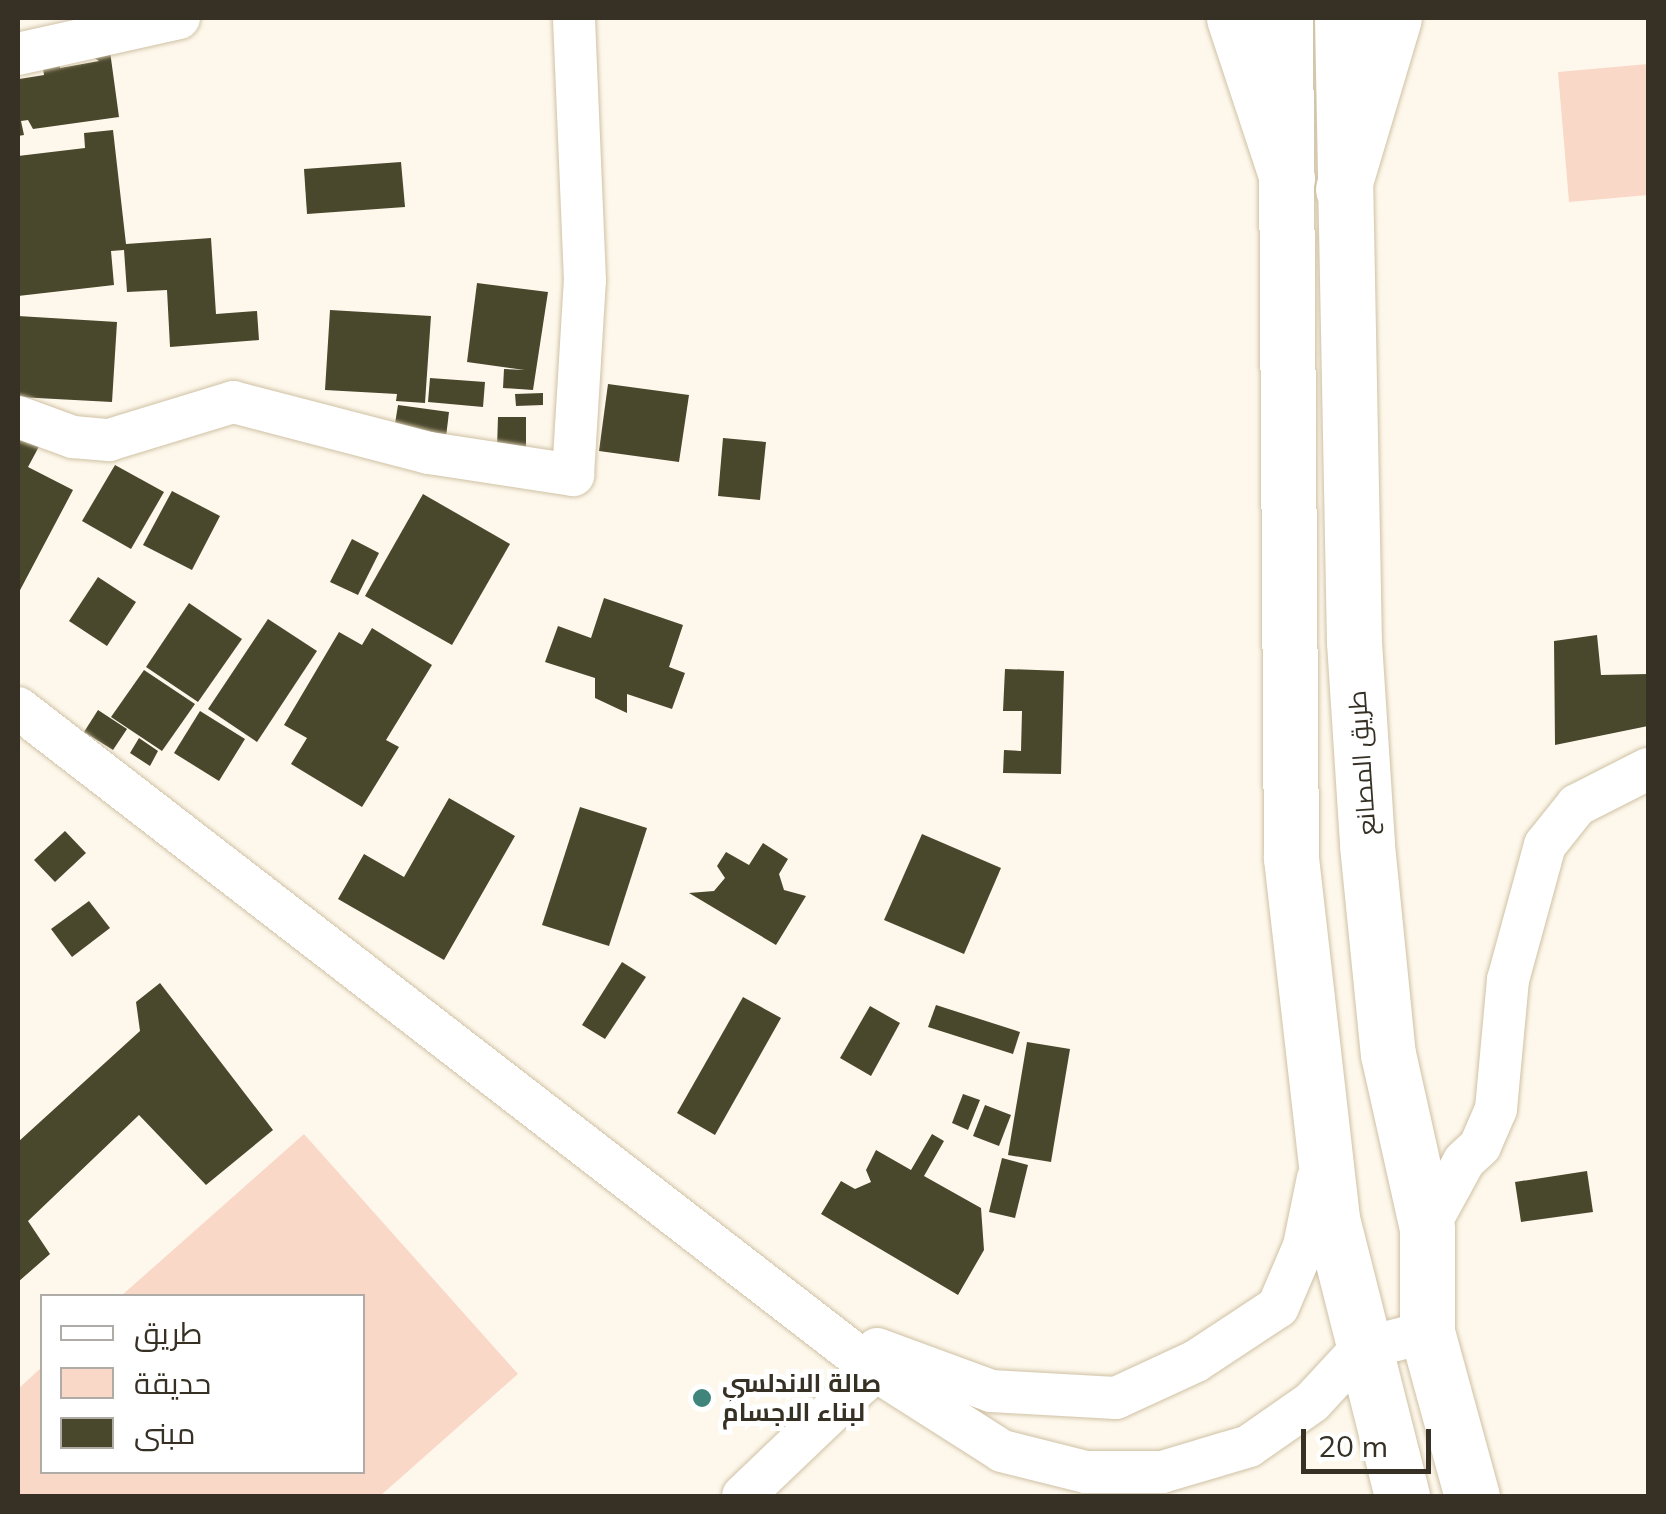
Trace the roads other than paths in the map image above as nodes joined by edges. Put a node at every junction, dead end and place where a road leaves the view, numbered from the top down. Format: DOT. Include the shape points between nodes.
graph roads {
  1 [pos="179,18"];
  2 [pos="574,18"];
  3 [pos="1234,18"];
  4 [pos="1285,18"];
  5 [pos="1342,18"];
  6 [pos="1394,18"];
  7 [pos="18,54"];
  8 [pos="1287,178"];
  9 [pos="1343,189"];
  10 [pos="18,417"];
  11 [pos="18,708"];
  12 [pos="1648,768"];
  13 [pos="1324,1153"];
  14 [pos="1427,1229"];
  15 [pos="823,1329"];
  16 [pos="1427,1332"];
  17 [pos="1361,1349"];
  18 [pos="876,1370"];
  19 [pos="742,1496"];
  20 [pos="1402,1496"];
  21 [pos="1472,1496"];
  1 -- 7 [label="street"];
  2 -- 10 [label="street" via="585,282 570,477 429,453 232,402 109,440 73,437"];
  3 -- 8 [label="main road"];
  4 -- 8 [label="main road"];
  5 -- 9 [label="main road, طريق المصانع"];
  6 -- 9 [label="main road"];
  8 -- 13 [label="main road" via="1292,858"];
  9 -- 14 [label="main road, طريق المصانع" via="1354,642 1367,845 1388,1054"];
  11 -- 15 [label="street"];
  12 -- 14 [label="street" via="1577,805 1544,845 1508,980 1496,1109"];
  13 -- 15 [label="street" via="1304,1246 1278,1307 1196,1361 1116,1398 991,1391"];
  13 -- 17 [label="main road"];
  14 -- 16 [label="main road, طريق المصانع"];
  15 -- 18 [label="street"];
  16 -- 17 [label="street"];
  16 -- 21 [label="main road, طريق المصانع"];
  17 -- 18 [label="street" via="1312,1402 1249,1446 1162,1472 1086,1472 1002,1451"];
  17 -- 20 [label="main road"];
  18 -- 19 [label="street"];
}
